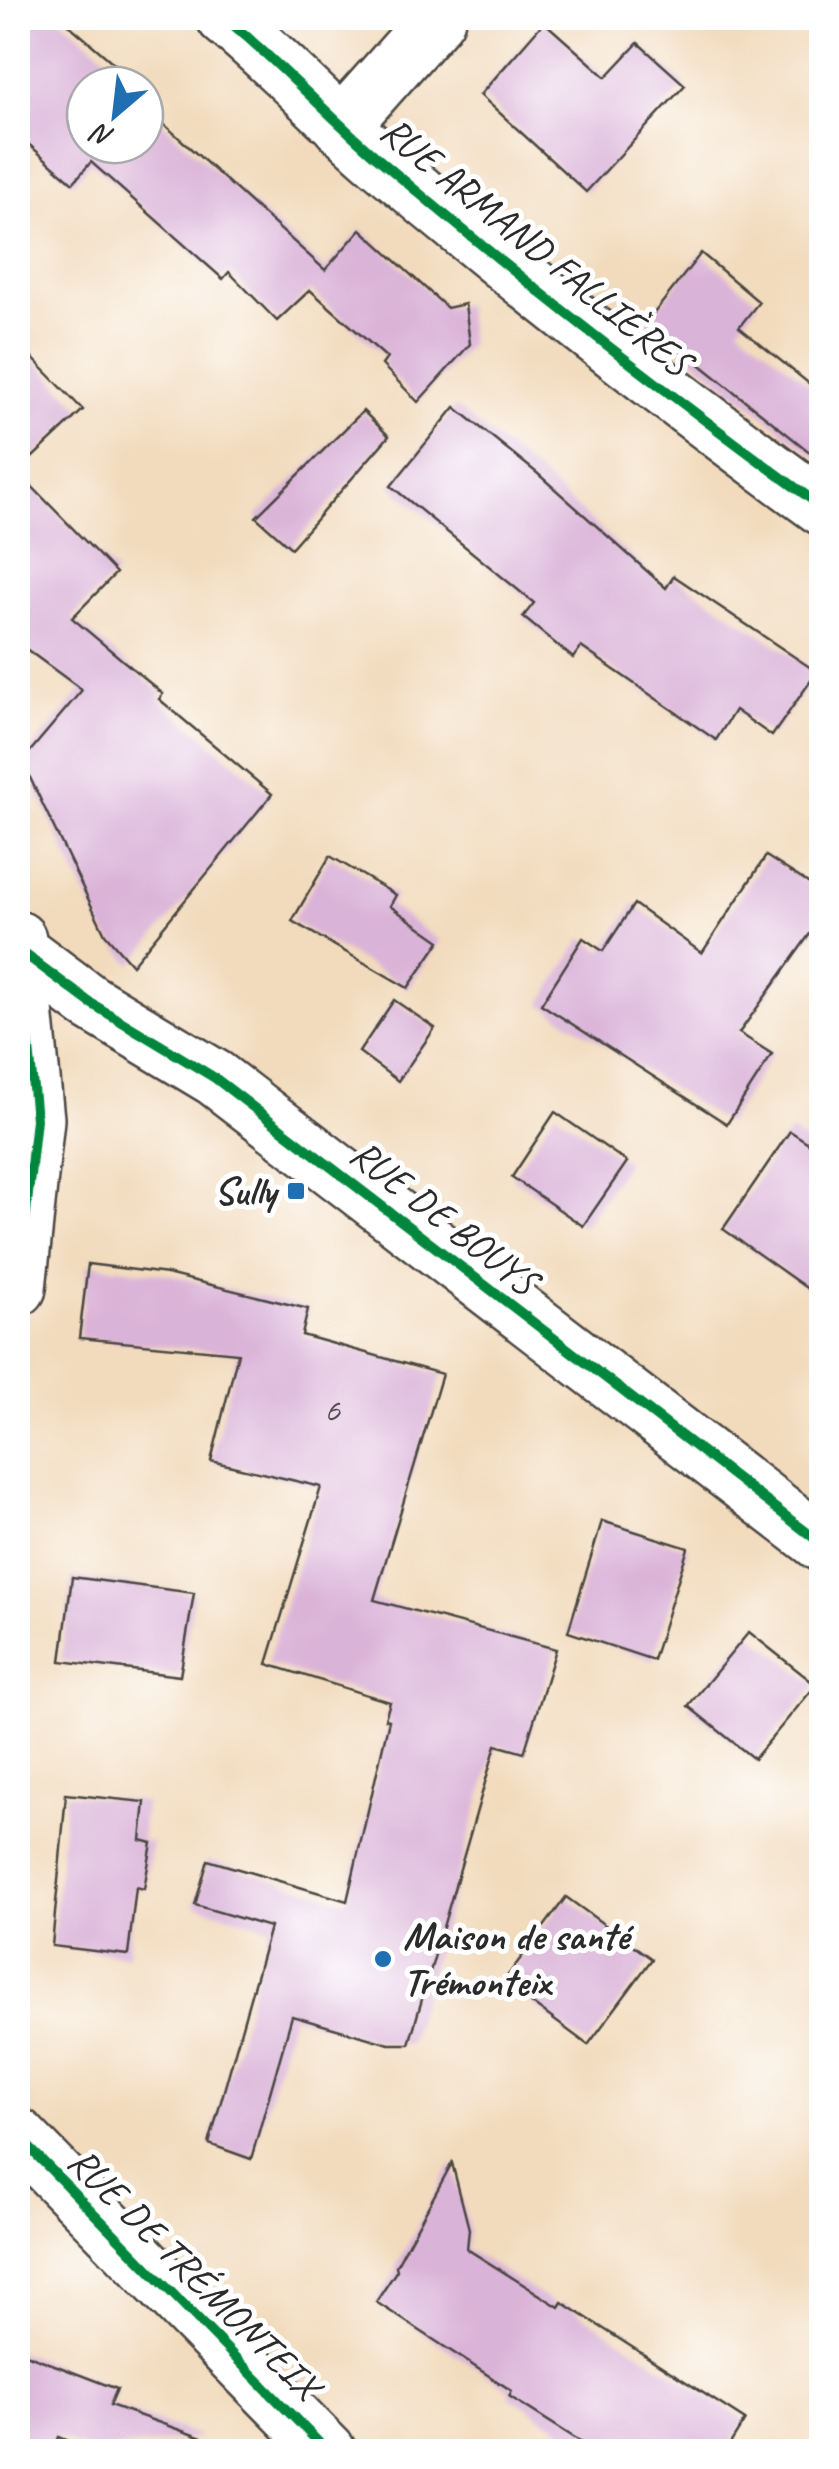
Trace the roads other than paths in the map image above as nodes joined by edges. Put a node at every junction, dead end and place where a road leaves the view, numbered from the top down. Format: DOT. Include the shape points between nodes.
graph roads {
  1 [pos="225,18"];
  2 [pos="437,18"];
  3 [pos="340,126"];
  4 [pos="822,507"];
  5 [pos="18,947"];
  6 [pos="18,1288"];
  7 [pos="822,1544"];
  8 [pos="18,2136"];
  9 [pos="328,2452"];
  1 -- 3 [label="street, RUE ARMAND FALLIÈRES"];
  2 -- 3 [label="street, RUE ARMAND FALLIÈRES"];
  3 -- 4 [label="street, RUE ARMAND FALLIÈRES"];
  5 -- 6 [label="street" via="36,1119"];
  5 -- 7 [label="street, RUE DE BOUYS" via="90,1002 215,1078"];
  8 -- 9 [label="street, RUE DE TRÉMONTEIX"];
}
